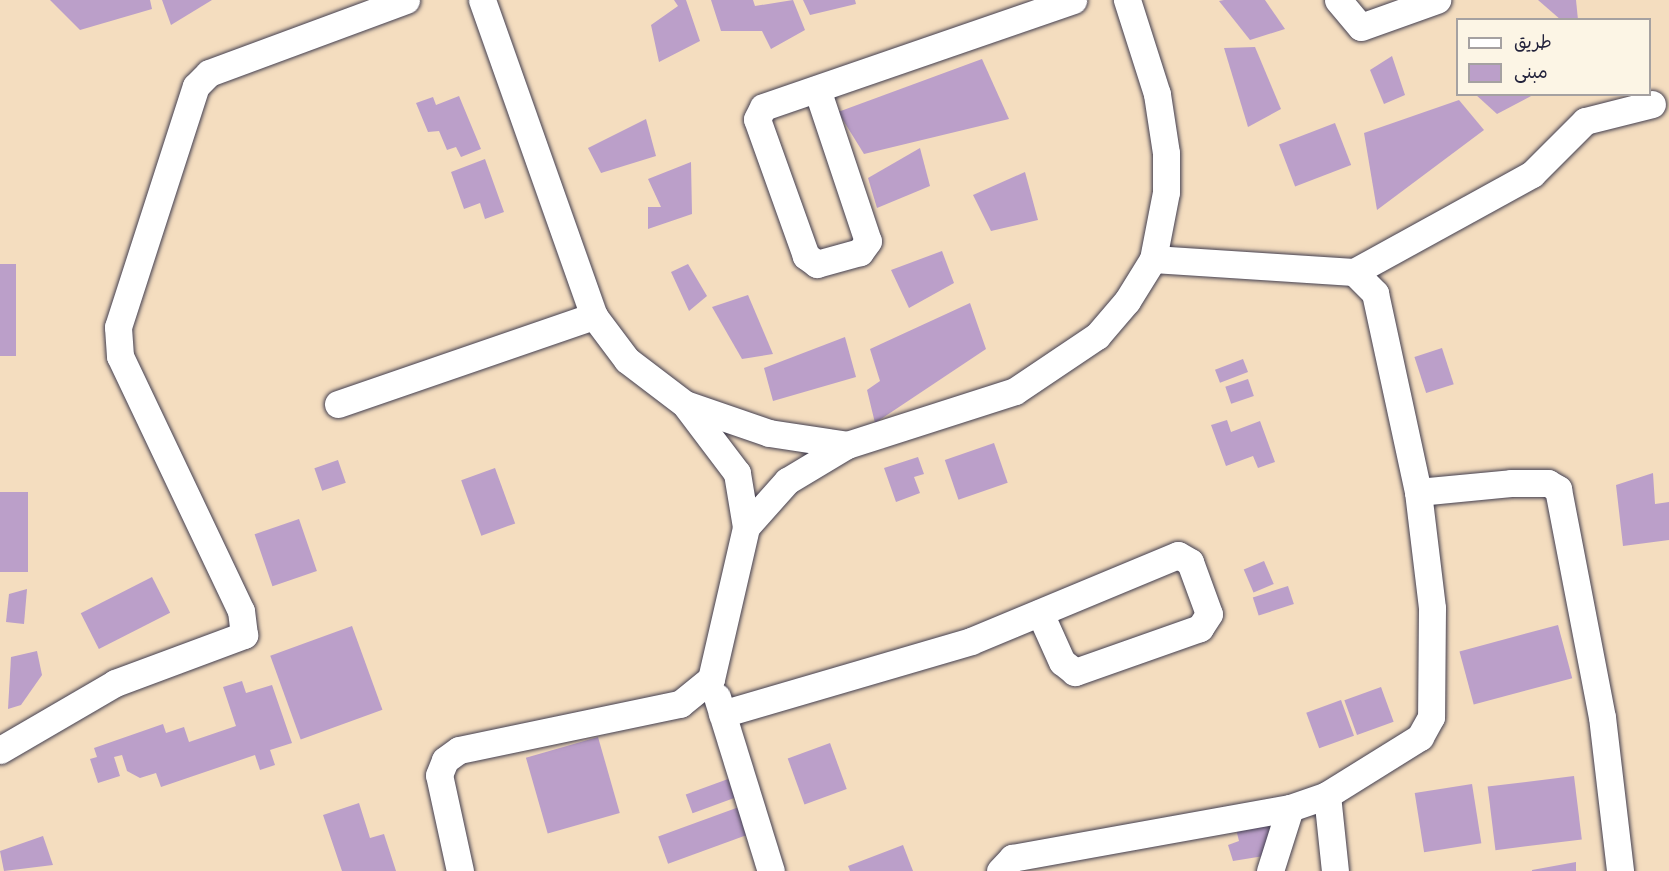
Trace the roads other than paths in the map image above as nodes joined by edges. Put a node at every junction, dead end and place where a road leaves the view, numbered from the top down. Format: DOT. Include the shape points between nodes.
graph roads {
  1 [pos="406,0"];
  2 [pos="482,0"];
  3 [pos="1073,0"];
  4 [pos="1127,0"];
  5 [pos="1338,0"];
  6 [pos="1437,0"];
  7 [pos="817,89"];
  8 [pos="1652,104"];
  9 [pos="1152,260"];
  10 [pos="1354,272"];
  11 [pos="594,316"];
  12 [pos="339,404"];
  13 [pos="685,404"];
  14 [pos="847,445"];
  15 [pos="1418,492"];
  16 [pos="746,527"];
  17 [pos="1040,613"];
  18 [pos="711,679"];
  19 [pos="722,714"];
  20 [pos="0,750"];
  21 [pos="1327,795"];
  22 [pos="1290,808"];
  23 [pos="460,871"];
  24 [pos="771,871"];
  25 [pos="1000,871"];
  26 [pos="1270,871"];
  27 [pos="1335,871"];
  28 [pos="1620,871"];
  1 -- 20 [label="street" via="209,73 196,86 118,327 120,356 241,611 244,635 115,683"];
  2 -- 11 [label="street"];
  3 -- 7 [label="street"];
  4 -- 9 [label="street" via="1157,94 1166,153 1166,192"];
  5 -- 6 [label="street" via="1361,27"];
  7 -- 7 [label="street" via="763,107 757,119 806,256 817,264 860,252 868,242"];
  8 -- 10 [label="street" via="1585,121 1532,174"];
  9 -- 10 [label="street"];
  9 -- 14 [label="street" via="1097,336 1015,391"];
  10 -- 15 [label="street" via="1375,293"];
  11 -- 12 [label="street"];
  11 -- 13 [label="street" via="627,360"];
  13 -- 14 [label="street" via="769,433"];
  13 -- 16 [label="street" via="737,473"];
  14 -- 16 [label="street" via="787,481"];
  15 -- 21 [label="street" via="1432,608 1427,729"];
  15 -- 28 [label="street" via="1511,483 1548,483 1558,489 1602,717"];
  16 -- 18 [label="street"];
  17 -- 17 [label="street" via="1178,555 1190,562 1209,614 1200,628 1075,672 1062,662"];
  17 -- 19 [label="street" via="970,641"];
  18 -- 19 [label="street"];
  18 -- 23 [label="street" via="680,704 459,750 445,760 439,775"];
  19 -- 24 [label="street"];
  21 -- 22 [label="street"];
  21 -- 27 [label="street"];
  22 -- 25 [label="street" via="1012,858"];
  22 -- 26 [label="street"];
}
